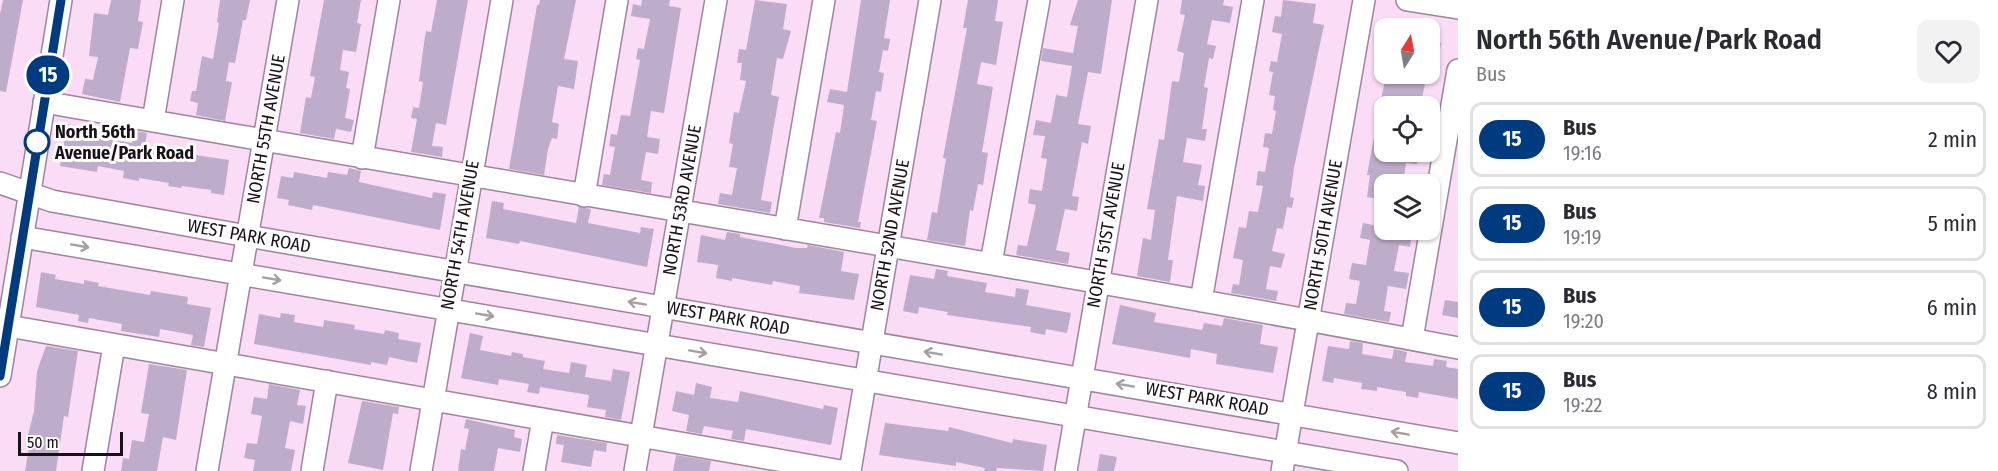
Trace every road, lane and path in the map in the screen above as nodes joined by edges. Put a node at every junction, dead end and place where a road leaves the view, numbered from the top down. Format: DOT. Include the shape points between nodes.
graph roads {
  1 [pos="61,0"];
  2 [pos="173,0"];
  3 [pos="288,0"];
  4 [pos="388,0"];
  5 [pos="502,0"];
  6 [pos="617,0"];
  7 [pos="716,0"];
  8 [pos="824,0"];
  9 [pos="930,0"];
  10 [pos="1039,0"];
  11 [pos="1147,0"];
  12 [pos="1253,0"];
  13 [pos="1364,0"];
  14 [pos="1407,0"];
  15 [pos="1449,5"];
  16 [pos="1458,70"];
  17 [pos="44,102"];
  18 [pos="153,122"];
  19 [pos="264,141"];
  20 [pos="362,158"];
  21 [pos="471,176"];
  22 [pos="0,183"];
  23 [pos="28,194"];
  24 [pos="584,196"];
  25 [pos="680,212"];
  26 [pos="786,229"];
  27 [pos="22,237"];
  28 [pos="247,237"];
  29 [pos="888,245"];
  30 [pos="991,263"];
  31 [pos="454,271"];
  32 [pos="241,274"];
  33 [pos="1098,282"];
  34 [pos="1201,301"];
  35 [pos="664,307"];
  36 [pos="447,309"];
  37 [pos="1308,320"];
  38 [pos="8,326"];
  39 [pos="1412,339"];
  40 [pos="872,342"];
  41 [pos="114,345"];
  42 [pos="658,346"];
  43 [pos="2,348"];
  44 [pos="1458,348"];
  45 [pos="225,364"];
  46 [pos="0,376"];
  47 [pos="1082,378"];
  48 [pos="327,381"];
  49 [pos="865,381"];
  50 [pos="432,398"];
  51 [pos="1292,414"];
  52 [pos="1075,417"];
  53 [pos="543,419"];
  54 [pos="641,437"];
  55 [pos="1458,443"];
  56 [pos="1286,450"];
  57 [pos="746,463"];
  58 [pos="93,471"];
  59 [pos="207,471"];
  60 [pos="312,471"];
  61 [pos="421,471"];
  62 [pos="534,471"];
  63 [pos="635,471"];
  64 [pos="841,471"];
  65 [pos="850,471"];
  66 [pos="1066,471"];
  67 [pos="1282,471"];
  68 [pos="1397,471"];
  1 -- 17 [label="street"];
  2 -- 18 [label="street"];
  3 -- 19 [label="street, NORTH 55TH AVENUE"];
  4 -- 20 [label="street"];
  5 -- 21 [label="street, NORTH 54TH AVENUE"];
  6 -- 24 [label="street"];
  7 -- 25 [label="street, NORTH 53RD AVENUE"];
  8 -- 26 [label="street"];
  9 -- 29 [label="street, NORTH 52ND AVENUE"];
  10 -- 30 [label="street"];
  11 -- 33 [label="street, NORTH 51ST AVENUE"];
  12 -- 34 [label="street"];
  13 -- 37 [label="street, NORTH 50TH AVENUE"];
  14 -- 15 [label="street"];
  16 -- 39 [label="street"];
  17 -- 18 [label="street"];
  17 -- 23 [label="street"];
  18 -- 19 [label="street"];
  19 -- 20 [label="street"];
  19 -- 28 [label="street, NORTH 55TH AVENUE"];
  20 -- 21 [label="street"];
  21 -- 24 [label="street"];
  21 -- 31 [label="street, NORTH 54TH AVENUE"];
  22 -- 23 [label="street, WEST PARK ROAD"];
  23 -- 27 [label="street"];
  23 -- 28 [label="street, WEST PARK ROAD"];
  24 -- 25 [label="street"];
  25 -- 26 [label="street"];
  25 -- 35 [label="street, NORTH 53RD AVENUE"];
  26 -- 29 [label="street"];
  27 -- 32 [label="street, WEST PARK ROAD, one-way"];
  27 -- 38 [label="street"];
  28 -- 31 [label="street, WEST PARK ROAD"];
  28 -- 32 [label="street, NORTH 55TH AVENUE"];
  29 -- 30 [label="street"];
  29 -- 40 [label="street, NORTH 52ND AVENUE"];
  30 -- 33 [label="street"];
  35 -- 31 [label="street, WEST PARK ROAD, one-way"];
  31 -- 36 [label="street, NORTH 54TH AVENUE"];
  32 -- 36 [label="street, WEST PARK ROAD, one-way"];
  32 -- 45 [label="street, NORTH 55TH AVENUE"];
  33 -- 34 [label="street"];
  33 -- 47 [label="street, NORTH 51ST AVENUE"];
  34 -- 37 [label="street"];
  35 -- 40 [label="street, WEST PARK ROAD"];
  35 -- 42 [label="street, NORTH 53RD AVENUE"];
  36 -- 42 [label="street, WEST PARK ROAD, one-way"];
  36 -- 50 [label="street, NORTH 54TH AVENUE"];
  37 -- 39 [label="street"];
  37 -- 51 [label="street, NORTH 50TH AVENUE"];
  38 -- 41 [label="street"];
  38 -- 43 [label="street"];
  39 -- 44 [label="street"];
  47 -- 40 [label="street, WEST PARK ROAD, one-way"];
  40 -- 49 [label="street, NORTH 52ND AVENUE"];
  41 -- 45 [label="street"];
  41 -- 58 [label="street"];
  42 -- 49 [label="street, WEST PARK ROAD, one-way"];
  42 -- 54 [label="street, NORTH 53RD AVENUE"];
  43 -- 46 [label="street"];
  45 -- 48 [label="street"];
  45 -- 59 [label="street, NORTH 55TH AVENUE"];
  51 -- 47 [label="street, WEST PARK ROAD, one-way"];
  47 -- 52 [label="street, NORTH 51ST AVENUE"];
  48 -- 50 [label="street"];
  48 -- 60 [label="street"];
  49 -- 52 [label="street, WEST PARK ROAD"];
  49 -- 65 [label="street, NORTH 52ND AVENUE"];
  50 -- 53 [label="street"];
  50 -- 61 [label="street, NORTH 54TH AVENUE"];
  55 -- 51 [label="street, WEST PARK ROAD, one-way"];
  51 -- 56 [label="street, NORTH 50TH AVENUE"];
  52 -- 56 [label="street, WEST PARK ROAD"];
  52 -- 66 [label="street, NORTH 51ST AVENUE"];
  53 -- 54 [label="street"];
  53 -- 62 [label="street"];
  54 -- 57 [label="street"];
  54 -- 63 [label="street, NORTH 53RD AVENUE"];
  56 -- 67 [label="street, NORTH 50TH AVENUE"];
  56 -- 68 [label="street, WEST PARK ROAD"];
  57 -- 64 [label="street"];
}
